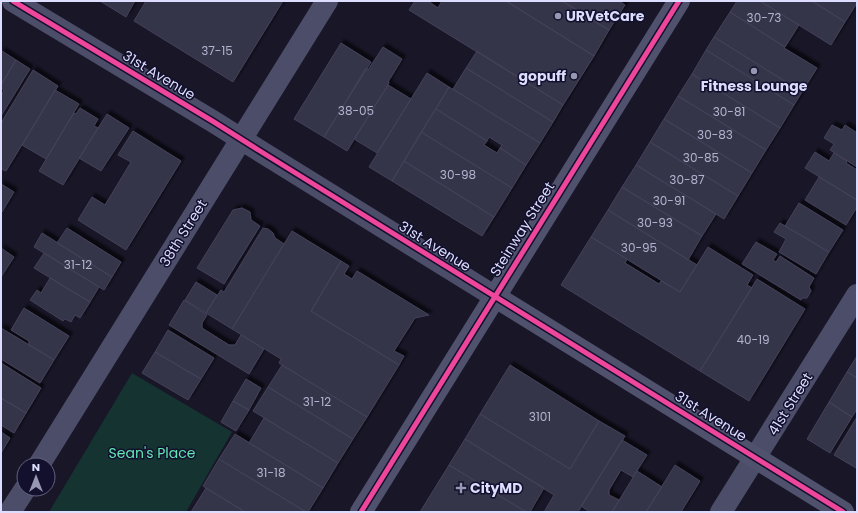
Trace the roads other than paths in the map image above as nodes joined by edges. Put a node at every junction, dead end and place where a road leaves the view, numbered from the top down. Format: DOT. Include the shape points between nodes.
graph roads {
  1 [pos="13,1"];
  2 [pos="326,1"];
  3 [pos="679,1"];
  4 [pos="241,139"];
  5 [pos="857,295"];
  6 [pos="494,296"];
  7 [pos="45,457"];
  8 [pos="756,458"];
  9 [pos="20,497"];
  10 [pos="10,512"];
  11 [pos="361,512"];
  12 [pos="721,512"];
  13 [pos="844,512"];
  1 -- 4 [label="street, 31st Avenue"];
  2 -- 4 [label="street, 38th Street"];
  3 -- 6 [label="street, Steinway Street"];
  4 -- 6 [label="street, 31st Avenue"];
  4 -- 7 [label="street, 38th Street"];
  5 -- 8 [label="street, 41st Street"];
  6 -- 8 [label="street, 31st Avenue"];
  6 -- 11 [label="street, Steinway Street"];
  8 -- 12 [label="street, 41st Street"];
  8 -- 13 [label="street, 31st Avenue"];
  9 -- 10 [label="street"];
}
